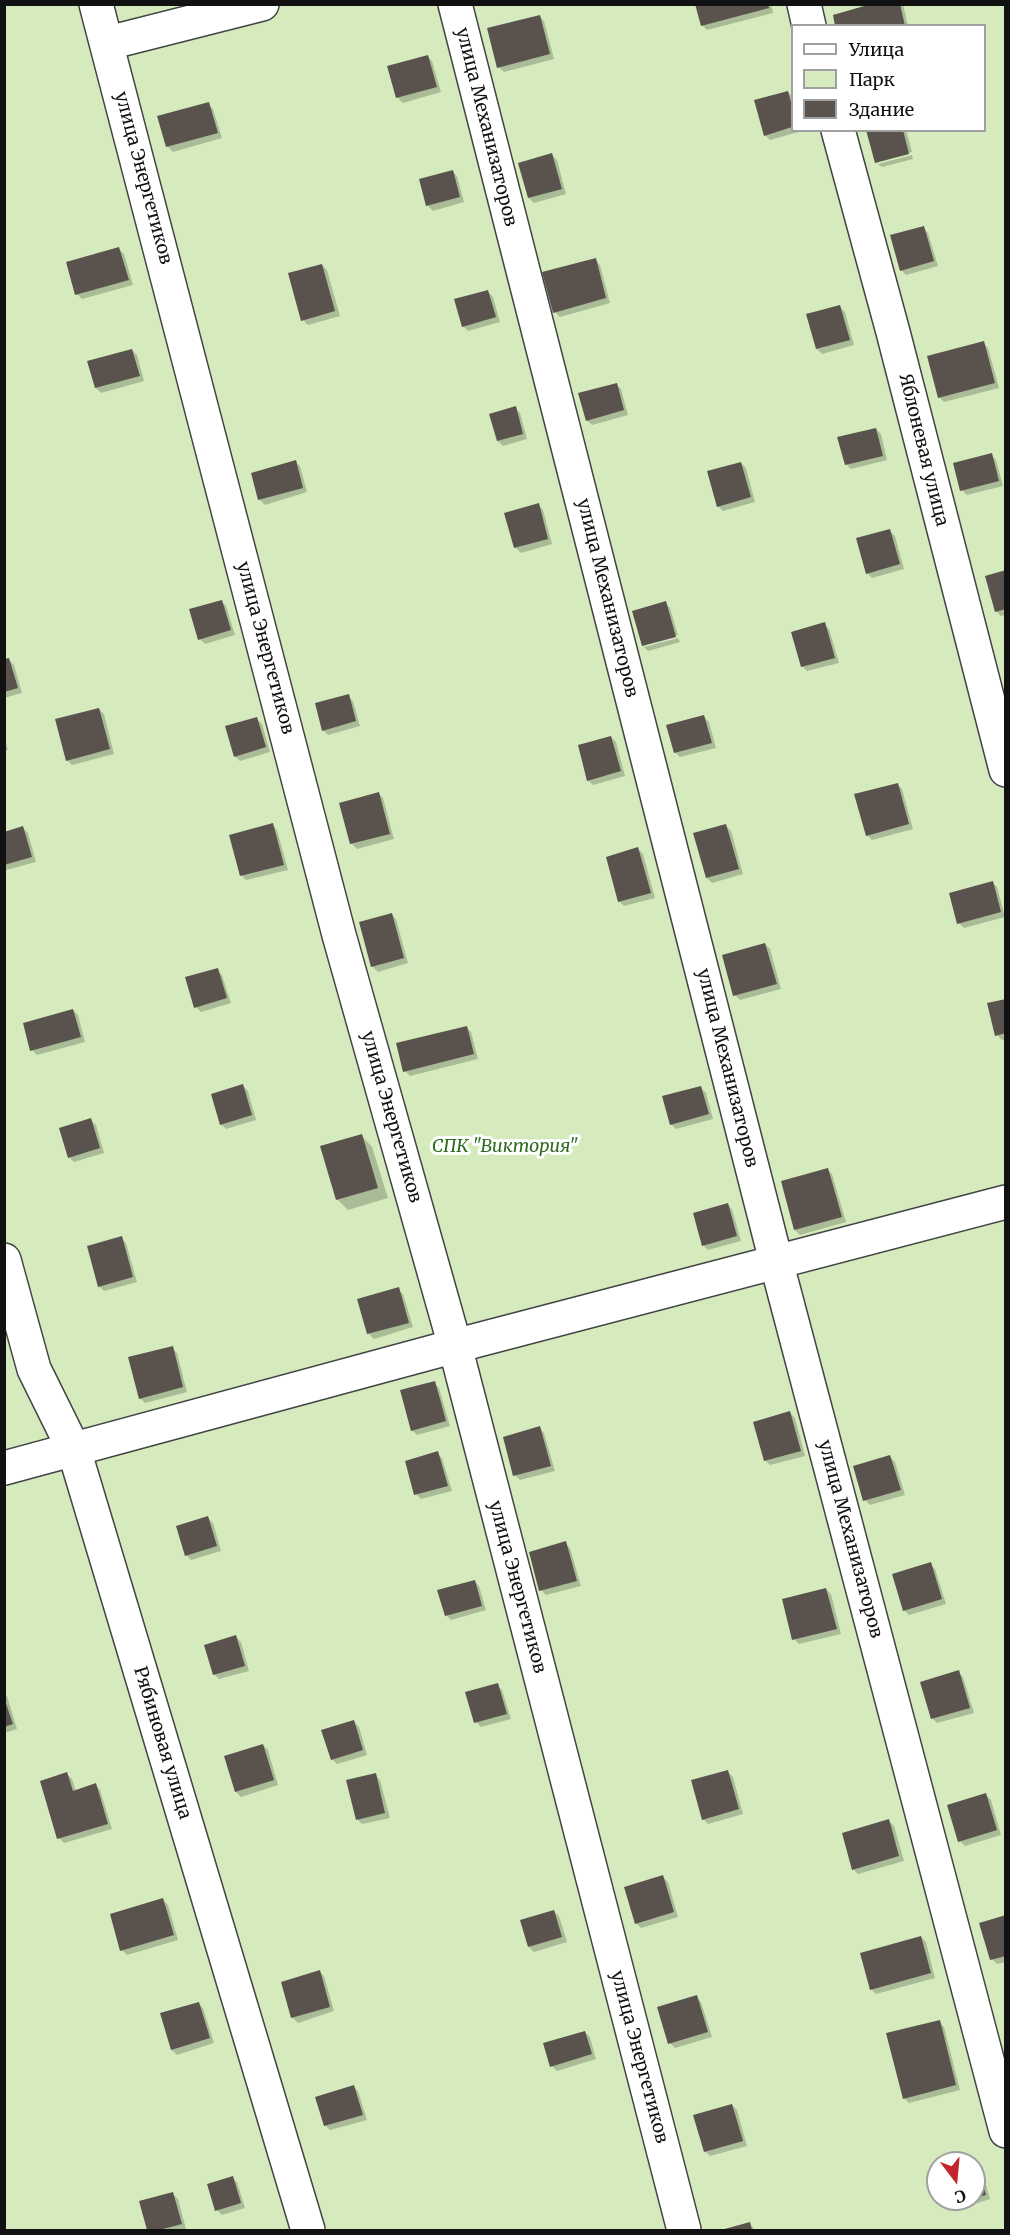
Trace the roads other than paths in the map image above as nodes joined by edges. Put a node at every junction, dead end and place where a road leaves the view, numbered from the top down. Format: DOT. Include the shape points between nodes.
graph roads {
  1 [pos="96,4"];
  2 [pos="262,4"];
  3 [pos="455,4"];
  4 [pos="804,4"];
  5 [pos="809,24"];
  6 [pos="108,43"];
  7 [pos="839,132"];
  8 [pos="1005,770"];
  9 [pos="1005,1202"];
  10 [pos="4,1260"];
  11 [pos="776,1261"];
  12 [pos="455,1346"];
  13 [pos="74,1450"];
  14 [pos="4,1468"];
  15 [pos="1005,2131"];
  16 [pos="308,2230"];
  17 [pos="684,2230"];
  1 -- 6 [label="street, улица Энергетиков"];
  2 -- 6 [label="street"];
  3 -- 11 [label="street, улица Механизаторов"];
  4 -- 5 [label="street"];
  6 -- 12 [label="street, улица Энергетиков" via="339,934"];
  7 -- 8 [label="street, Яблоневая улица"];
  9 -- 11 [label="street"];
  10 -- 13 [label="street, Рябиновая улица" via="34,1369"];
  11 -- 12 [label="street"];
  11 -- 15 [label="street, улица Механизаторов"];
  12 -- 13 [label="street"];
  12 -- 17 [label="street, улица Энергетиков"];
  13 -- 14 [label="street"];
  13 -- 16 [label="street, Рябиновая улица"];
}
